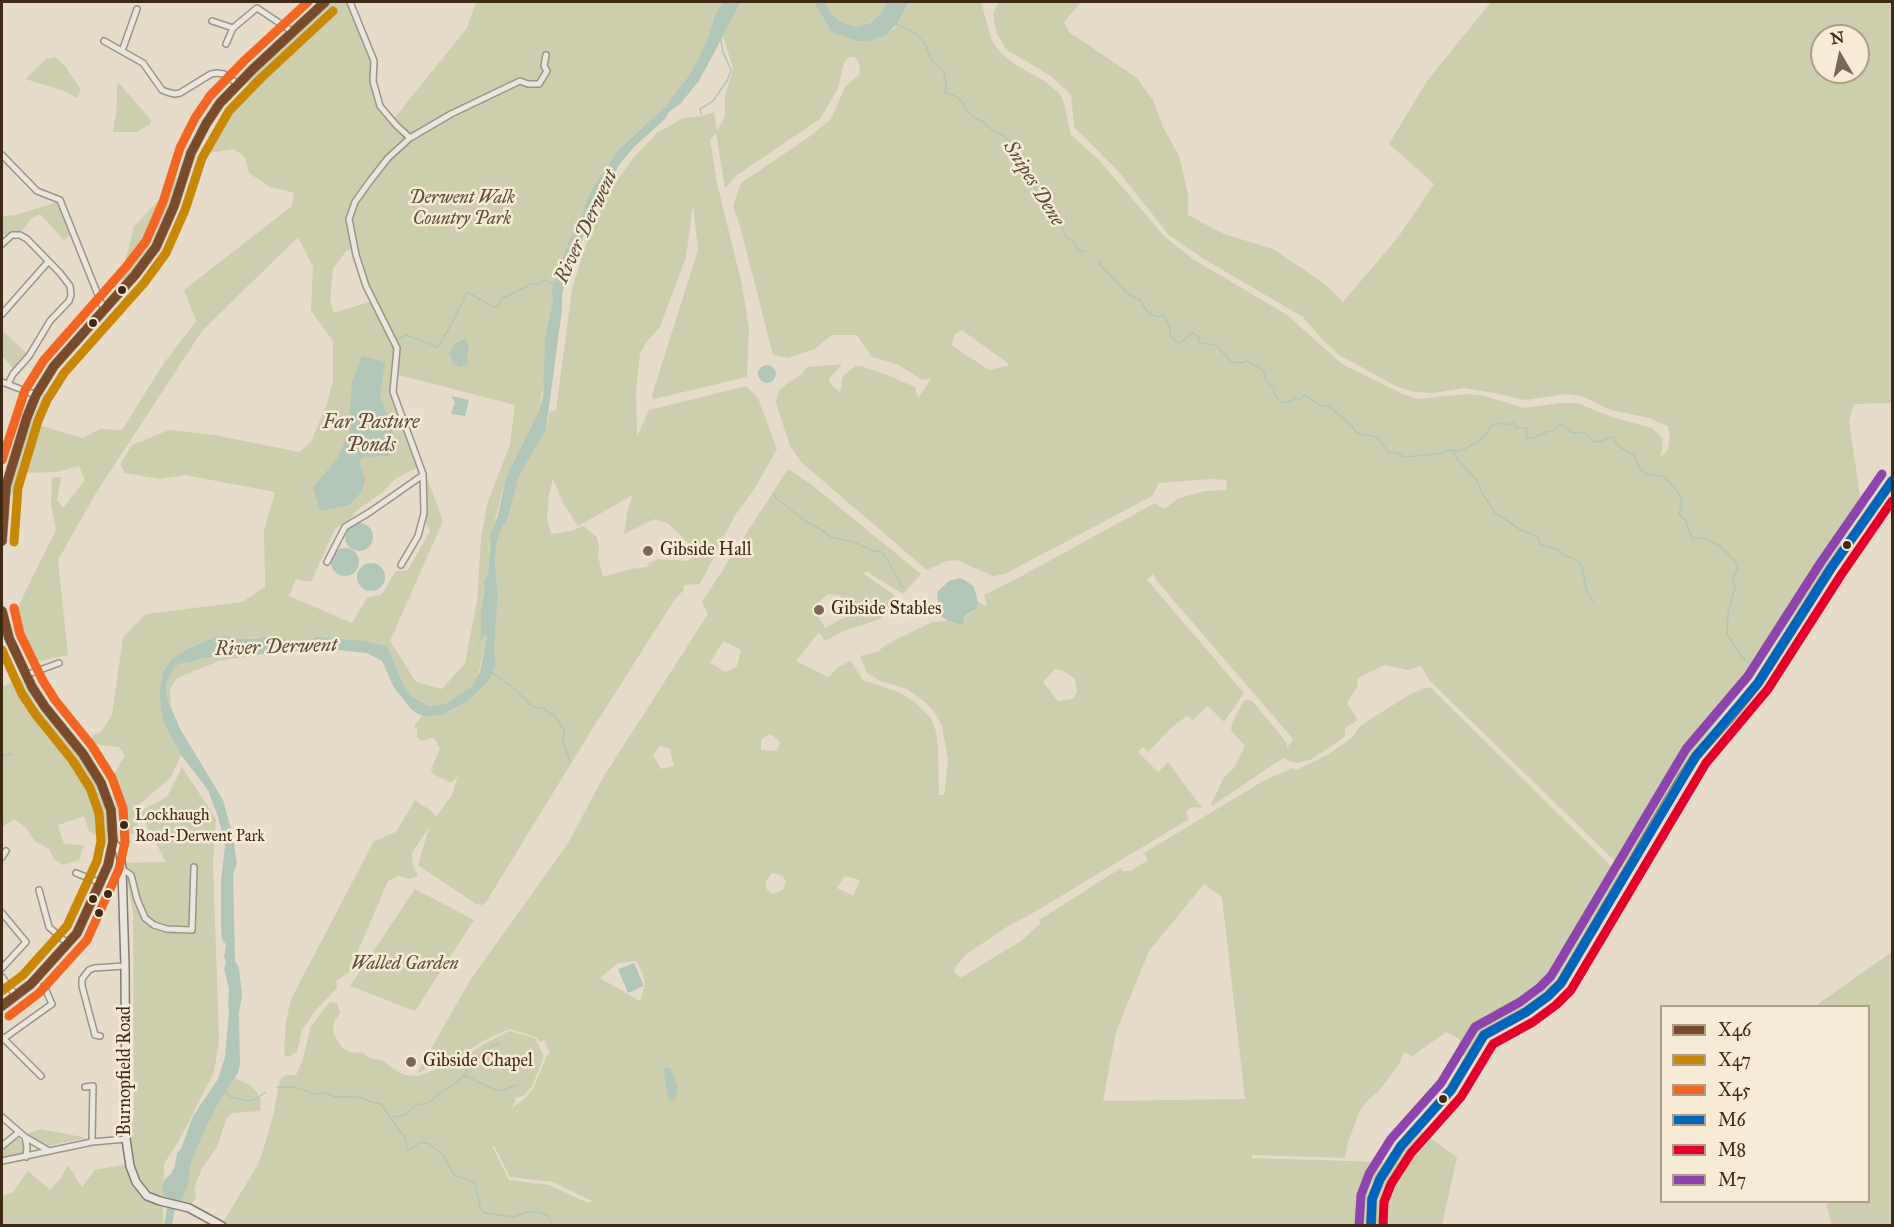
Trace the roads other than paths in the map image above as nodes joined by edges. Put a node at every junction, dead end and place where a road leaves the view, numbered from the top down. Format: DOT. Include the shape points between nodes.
graph roads {
  1 [pos="252,2"];
  2 [pos="325,2"];
  3 [pos="350,2"];
  4 [pos="257,8"];
  5 [pos="137,9"];
  6 [pos="212,21"];
  7 [pos="233,28"];
  8 [pos="293,32"];
  9 [pos="104,41"];
  10 [pos="226,44"];
  11 [pos="122,51"];
  12 [pos="546,55"];
  13 [pos="238,84"];
  14 [pos="409,136"];
  15 [pos="2,155"];
  16 [pos="2,244"];
  17 [pos="48,262"];
  18 [pos="104,310"];
  19 [pos="2,314"];
  20 [pos="5,383"];
  21 [pos="36,395"];
  22 [pos="423,475"];
  23 [pos="1893,481"];
  24 [pos="4,486"];
  25 [pos="2,541"];
  26 [pos="327,562"];
  27 [pos="401,565"];
  28 [pos="2,611"];
  29 [pos="5,639"];
  30 [pos="59,663"];
  31 [pos="26,675"];
  32 [pos="113,842"];
  33 [pos="111,854"];
  34 [pos="122,864"];
  35 [pos="194,867"];
  36 [pos="76,873"];
  37 [pos="101,883"];
  38 [pos="39,890"];
  39 [pos="2,913"];
  40 [pos="67,944"];
  41 [pos="125,966"];
  42 [pos="2,968"];
  43 [pos="2,977"];
  44 [pos="44,986"];
  45 [pos="16,996"];
  46 [pos="2,1006"];
  47 [pos="100,1036"];
  48 [pos="2,1038"];
  49 [pos="41,1076"];
  50 [pos="85,1087"];
  51 [pos="2,1117"];
  52 [pos="19,1132"];
  53 [pos="25,1137"];
  54 [pos="126,1140"];
  55 [pos="92,1142"];
  56 [pos="2,1146"];
  57 [pos="49,1151"];
  58 [pos="26,1157"];
  59 [pos="2,1161"];
  60 [pos="222,1226"];
  61 [pos="1371,1226"];
  1 -- 4 [label="street"];
  2 -- 8 [label="main road"];
  3 -- 14 [label="street" via="374,61 373,81 380,106"];
  4 -- 7 [label="street"];
  4 -- 8 [label="street"];
  5 -- 11 [label="street"];
  6 -- 7 [label="street"];
  7 -- 10 [label="street"];
  8 -- 13 [label="main road"];
  9 -- 11 [label="street"];
  11 -- 13 [label="street" via="143,63 162,90 171,94 217,73"];
  12 -- 14 [label="street" via="547,70 539,84 520,81"];
  13 -- 18 [label="main road" via="211,117 191,153 156,247"];
  14 -- 22 [label="street" via="370,181 349,219 366,286 397,348 393,392"];
  15 -- 18 [label="street" via="37,191 60,200"];
  16 -- 17 [label="street" via="12,235 20,235"];
  17 -- 19 [label="street"];
  17 -- 20 [label="street" via="70,286 69,301"];
  18 -- 21 [label="main road" via="54,366"];
  20 -- 21 [label="street"];
  21 -- 24 [label="main road"];
  22 -- 26 [label="street" via="345,527"];
  22 -- 27 [label="street" via="424,513 418,536"];
  23 -- 61 [label="street" via="1824,578 1758,683 1681,778 1561,983 1526,1012 1484,1035 1451,1090 1401,1146 1372,1199"];
  24 -- 25 [label="main road"];
  28 -- 29 [label="main road"];
  29 -- 31 [label="main road"];
  30 -- 31 [label="street"];
  31 -- 32 [label="main road" via="45,708 101,783 111,810"];
  32 -- 33 [label="main road"];
  32 -- 34 [label="street, Burnopfield Road" via="120,851"];
  33 -- 34 [label="street"];
  33 -- 37 [label="main road"];
  34 -- 35 [label="street" via="131,875 145,918 167,929 192,930"];
  34 -- 41 [label="street, Burnopfield Road"];
  36 -- 37 [label="street"];
  37 -- 40 [label="main road" via="83,922"];
  38 -- 40 [label="street" via="49,927"];
  39 -- 42 [label="street" via="26,942"];
  40 -- 45 [label="main road" via="46,970"];
  41 -- 47 [label="street" via="94,968 82,979 95,1035"];
  41 -- 54 [label="street, Burnopfield Road"];
  43 -- 45 [label="street"];
  44 -- 48 [label="street" via="52,1004"];
  45 -- 46 [label="main road"];
  48 -- 49 [label="street"];
  50 -- 55 [label="street" via="93,1086"];
  51 -- 52 [label="street"];
  52 -- 53 [label="street"];
  52 -- 56 [label="street"];
  53 -- 57 [label="street"];
  53 -- 58 [label="street"];
  54 -- 55 [label="street"];
  54 -- 60 [label="street, Burnopfield Road" via="130,1166 147,1196 189,1208"];
  55 -- 57 [label="street"];
  57 -- 58 [label="street"];
  58 -- 59 [label="street"];
}
